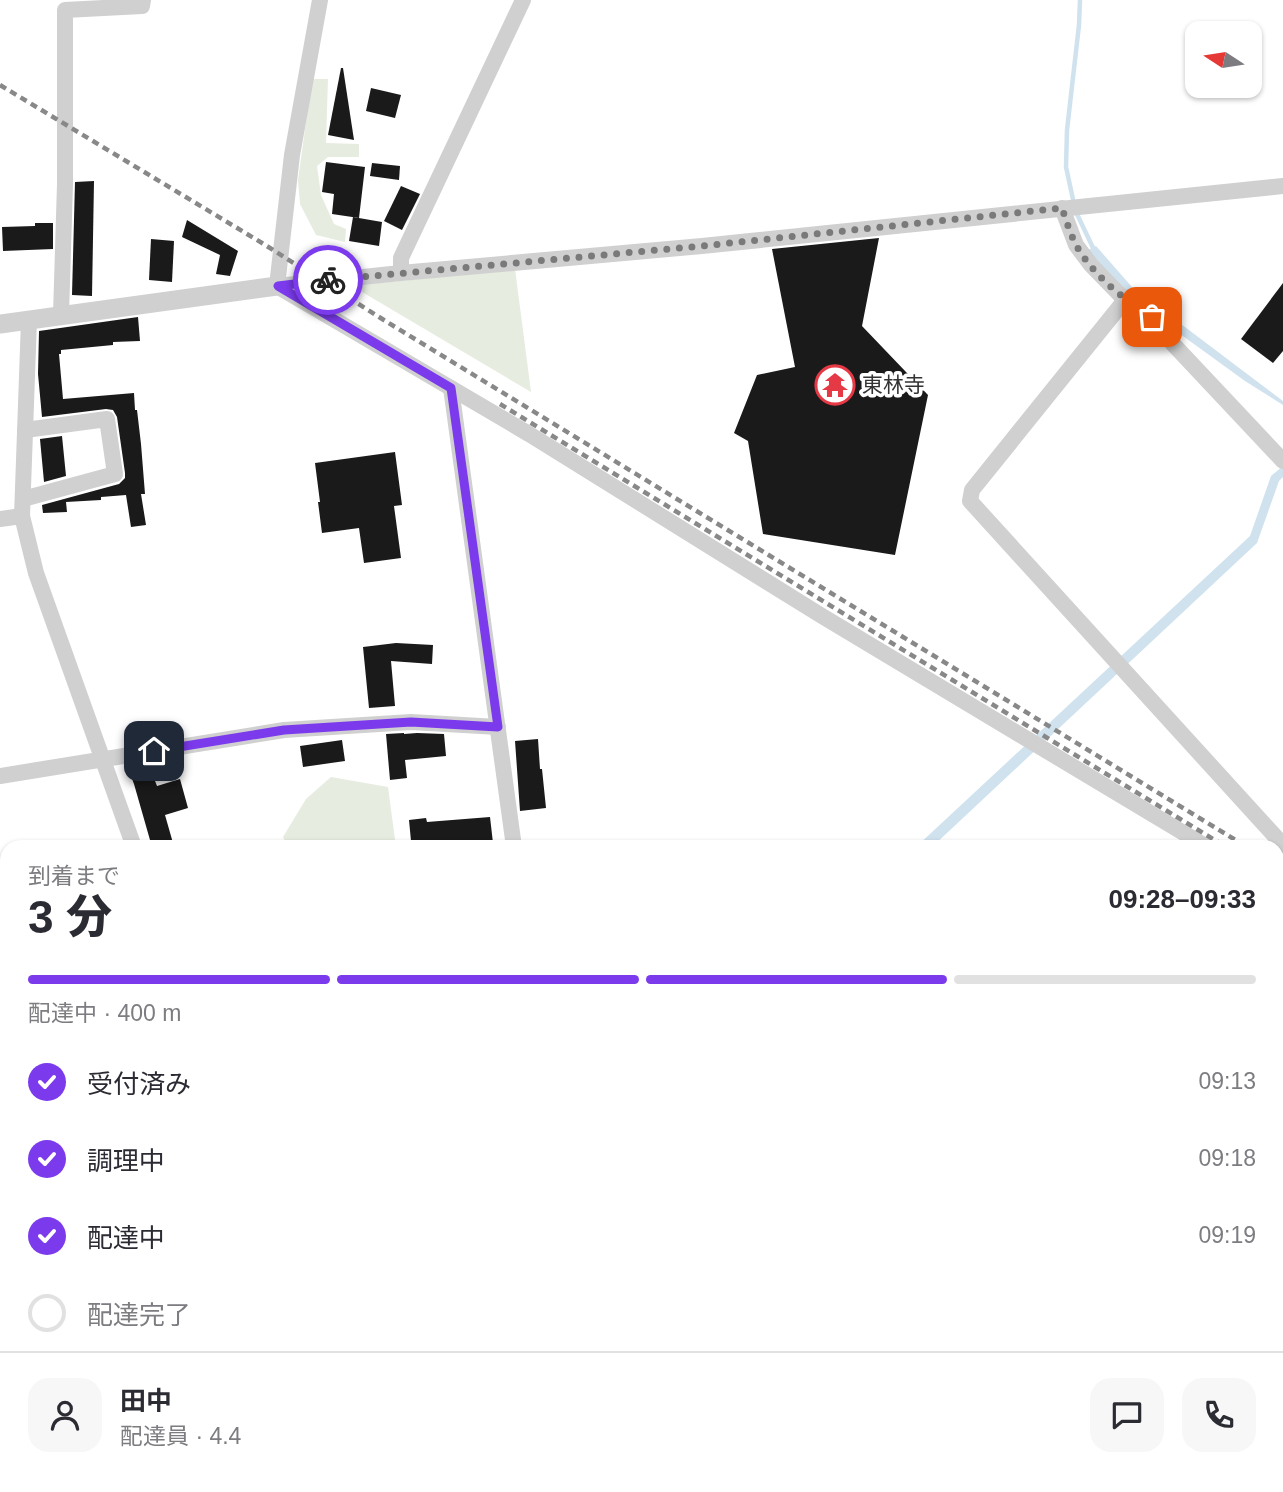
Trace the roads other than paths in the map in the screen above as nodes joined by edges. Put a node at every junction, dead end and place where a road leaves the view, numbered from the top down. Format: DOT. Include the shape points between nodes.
graph roads {
  1 [pos="143,0"];
  2 [pos="320,0"];
  3 [pos="523,0"];
  4 [pos="1283,186"];
  5 [pos="1062,208"];
  6 [pos="401,273"];
  7 [pos="278,286"];
  8 [pos="1125,300"];
  9 [pos="61,315"];
  10 [pos="29,320"];
  11 [pos="0,324"];
  12 [pos="451,388"];
  13 [pos="25,430"];
  14 [pos="1282,460"];
  15 [pos="23,499"];
  16 [pos="22,516"];
  17 [pos="0,519"];
  18 [pos="498,727"];
  19 [pos="102,759"];
  20 [pos="0,776"];
  21 [pos="131,840"];
  22 [pos="513,840"];
  23 [pos="1195,840"];
  24 [pos="1278,840"];
  1 -- 9 [label="street" via="142,6 65,10"];
  2 -- 7 [label="street" via="292,155"];
  3 -- 6 [label="street" via="401,258"];
  4 -- 5 [label="street"];
  5 -- 6 [label="street"];
  5 -- 8 [label="street" via="1076,245"];
  6 -- 7 [label="street"];
  7 -- 9 [label="street"];
  7 -- 12 [label="street"];
  8 -- 14 [label="street" via="1152,317"];
  8 -- 24 [label="street" via="972,490 970,502"];
  9 -- 10 [label="street"];
  10 -- 11 [label="street"];
  10 -- 13 [label="street"];
  12 -- 18 [label="street"];
  12 -- 23 [label="street"];
  13 -- 15 [label="street"];
  13 -- 15 [label="street" via="107,419 115,474"];
  15 -- 16 [label="street"];
  16 -- 17 [label="street"];
  16 -- 19 [label="street" via="36,573"];
  18 -- 19 [label="street" via="411,722 284,730"];
  18 -- 22 [label="street"];
  19 -- 20 [label="street"];
  19 -- 21 [label="street"];
}
